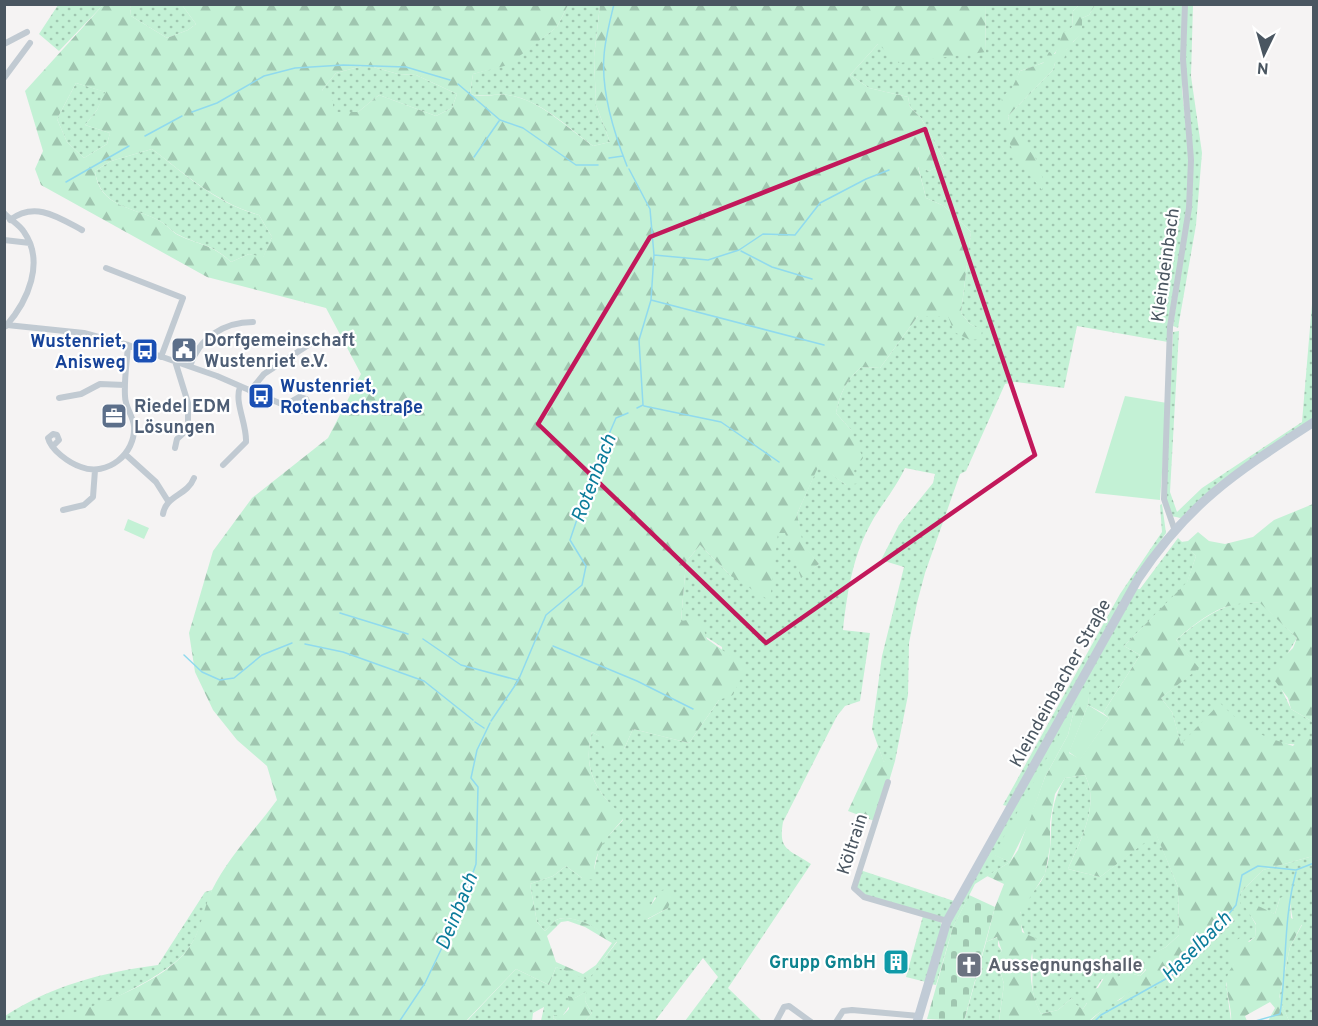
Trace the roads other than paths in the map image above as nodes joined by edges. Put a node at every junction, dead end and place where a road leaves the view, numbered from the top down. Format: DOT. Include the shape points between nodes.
graph roads {
  1 [pos="1185,4"];
  2 [pos="27,32"];
  3 [pos="30,43"];
  4 [pos="4,44"];
  5 [pos="4,78"];
  6 [pos="4,213"];
  7 [pos="10,220"];
  8 [pos="81,230"];
  9 [pos="4,240"];
  10 [pos="30,243"];
  11 [pos="106,268"];
  12 [pos="253,322"];
  13 [pos="6,326"];
  14 [pos="319,338"];
  15 [pos="128,345"];
  16 [pos="160,357"];
  17 [pos="175,361"];
  18 [pos="190,366"];
  19 [pos="125,385"];
  20 [pos="240,387"];
  21 [pos="250,391"];
  22 [pos="59,398"];
  23 [pos="290,406"];
  24 [pos="1314,422"];
  25 [pos="54,445"];
  26 [pos="175,448"];
  27 [pos="125,454"];
  28 [pos="222,465"];
  29 [pos="95,470"];
  30 [pos="194,478"];
  31 [pos="168,501"];
  32 [pos="63,510"];
  33 [pos="163,514"];
  34 [pos="1174,528"];
  35 [pos="888,782"];
  36 [pos="947,921"];
  37 [pos="918,1019"];
  38 [pos="776,1022"];
  39 [pos="811,1022"];
  40 [pos="836,1022"];
  1 -- 34 [label="street, Kleindeinbach" via="1183,59 1191,160 1189,208 1170,327 1164,499"];
  2 -- 4 [label="street"];
  3 -- 5 [label="street"];
  6 -- 7 [label="street"];
  7 -- 8 [label="street" via="38,211"];
  7 -- 10 [label="street" via="20,226"];
  9 -- 10 [label="street"];
  10 -- 13 [label="street" via="33,275 18,310"];
  11 -- 16 [label="street" via="183,298"];
  12 -- 18 [label="street" via="232,323 220,330 198,348"];
  13 -- 15 [label="street" via="84,333"];
  14 -- 21 [label="street" via="264,374"];
  15 -- 16 [label="street"];
  15 -- 19 [label="street"];
  16 -- 17 [label="street"];
  17 -- 18 [label="street"];
  17 -- 26 [label="street" via="190,414 188,429 177,439"];
  18 -- 20 [label="street"];
  19 -- 22 [label="street" via="100,384 81,394"];
  19 -- 27 [label="street" via="125,399 134,425 131,445"];
  20 -- 21 [label="street"];
  20 -- 28 [label="street" via="237,394 246,442"];
  21 -- 23 [label="street"];
  24 -- 34 [label="street, Kleindeinbacher Straße" via="1224,481"];
  25 -- 29 [label="street" via="65,458"];
  27 -- 29 [label="street" via="110,466"];
  27 -- 31 [label="street" via="156,482"];
  29 -- 32 [label="street" via="93,497 84,505"];
  30 -- 31 [label="street" via="190,489"];
  31 -- 33 [label="street"];
  34 -- 36 [label="street, Kleindeinbacher Straße" via="1138,579"];
  35 -- 36 [label="street, Költrain" via="854,888 864,897"];
  36 -- 37 [label="street, Kleindeinbacher Straße"];
  37 -- 40 [label="street" via="852,1010 843,1011"];
  38 -- 39 [label="street" via="784,1007 789,1006"];
}
